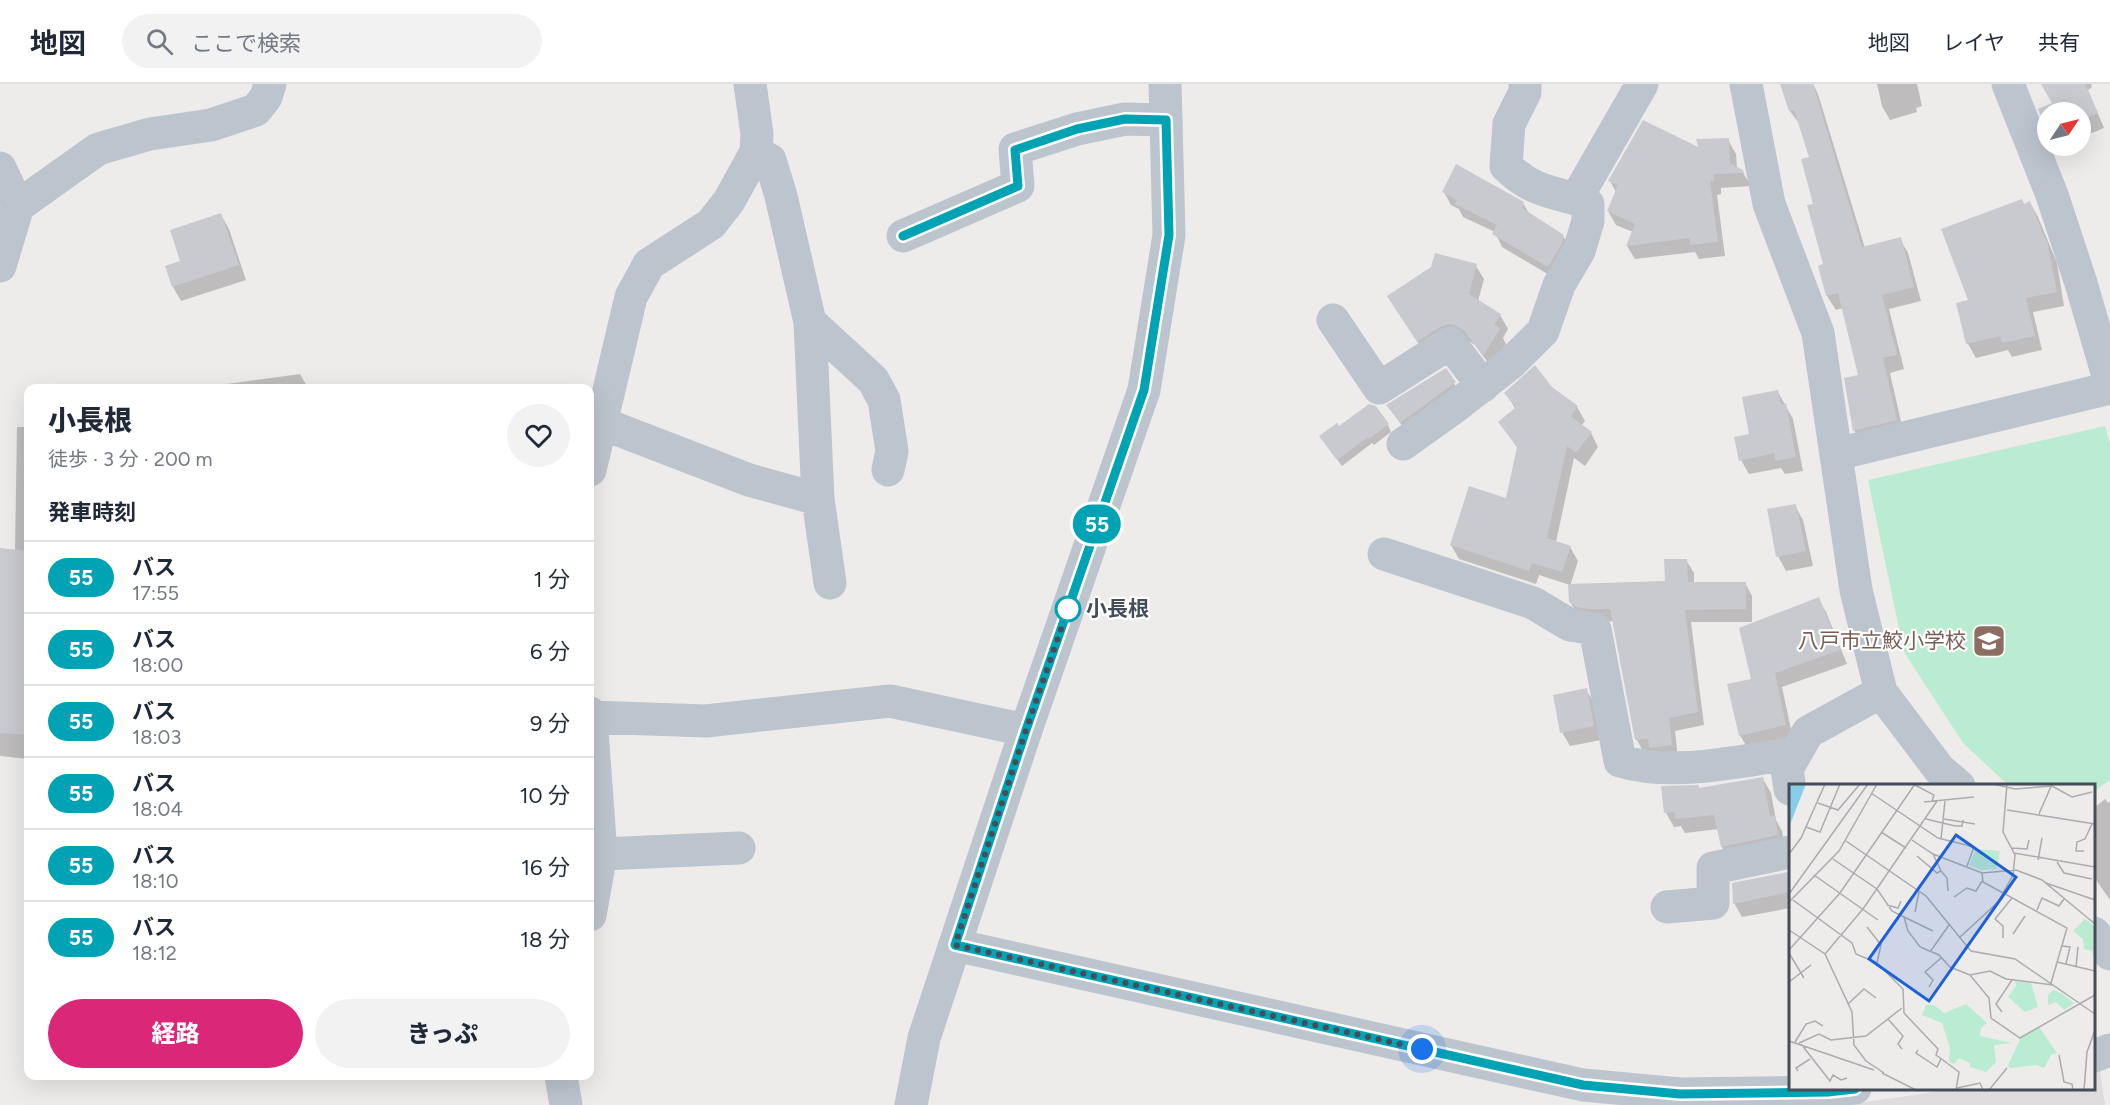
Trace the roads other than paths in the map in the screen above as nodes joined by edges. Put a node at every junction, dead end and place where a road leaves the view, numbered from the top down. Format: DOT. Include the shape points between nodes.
graph roads {
  1 [pos="270,84"];
  2 [pos="750,84"];
  3 [pos="1165,84"];
  4 [pos="1525,84"];
  5 [pos="1642,84"];
  6 [pos="1746,84"];
  7 [pos="2008,84"];
  8 [pos="1166,120"];
  9 [pos="756,152"];
  10 [pos="0,168"];
  11 [pos="1576,200"];
  12 [pos="18,206"];
  13 [pos="903,236"];
  14 [pos="0,266"];
  15 [pos="1333,320"];
  16 [pos="810,322"];
  17 [pos="2110,383"];
  18 [pos="1483,386"];
  19 [pos="2110,388"];
  20 [pos="601,423"];
  21 [pos="1403,444"];
  22 [pos="594,453"];
  23 [pos="1837,454"];
  24 [pos="888,470"];
  25 [pos="818,500"];
  26 [pos="1384,554"];
  27 [pos="830,583"];
  28 [pos="1881,692"];
  29 [pos="594,716"];
  30 [pos="1026,730"];
  31 [pos="1796,753"];
  32 [pos="594,766"];
  33 [pos="1790,784"];
  34 [pos="1957,784"];
  35 [pos="739,848"];
  36 [pos="1789,852"];
  37 [pos="601,854"];
  38 [pos="594,887"];
  39 [pos="1667,907"];
  40 [pos="2095,934"];
  41 [pos="955,945"];
  42 [pos="2110,954"];
  43 [pos="2110,1050"];
  44 [pos="2095,1056"];
  45 [pos="562,1080"];
  46 [pos="1835,1094"];
  47 [pos="566,1105"];
  48 [pos="911,1105"];
  1 -- 12 [label="street" via="256,110 211,125 150,134 98,150"];
  2 -- 9 [label="street"];
  3 -- 8 [label="street"];
  4 -- 11 [label="street" via="1509,124 1506,166 1538,189"];
  5 -- 11 [label="street"];
  6 -- 23 [label="street" via="1769,204 1818,333"];
  7 -- 17 [label="street" via="2056,206"];
  8 -- 13 [label="street" via="1125,119 1077,129 1015,150 1018,186"];
  8 -- 30 [label="street" via="1169,235 1144,390"];
  9 -- 16 [label="street" via="770,160"];
  9 -- 20 [label="street" via="729,201 711,224 649,264 631,297"];
  10 -- 12 [label="street"];
  11 -- 18 [label="street" via="1588,204 1588,221 1579,251 1559,285 1542,331"];
  12 -- 14 [label="street"];
  15 -- 18 [label="street" via="1379,388 1450,343"];
  16 -- 24 [label="street" via="879,390 892,451"];
  16 -- 25 [label="street"];
  18 -- 21 [label="street"];
  19 -- 23 [label="street"];
  20 -- 22 [label="street"];
  20 -- 25 [label="street" via="748,480"];
  23 -- 28 [label="street" via="1856,590"];
  25 -- 27 [label="street"];
  26 -- 31 [label="street" via="1533,603 1570,625 1595,628 1620,761 1638,766 1697,768"];
  28 -- 31 [label="street" via="1808,732"];
  28 -- 34 [label="street" via="1939,769"];
  29 -- 30 [label="street" via="706,721 890,701"];
  30 -- 41 [label="street"];
  31 -- 33 [label="street" via="1787,769"];
  32 -- 37 [label="street"];
  35 -- 37 [label="street"];
  36 -- 39 [label="street" via="1713,867 1713,903"];
  37 -- 38 [label="street"];
  40 -- 42 [label="street"];
  41 -- 46 [label="street" via="1583,1085 1680,1094"];
  41 -- 48 [label="street" via="924,1038"];
  43 -- 44 [label="street"];
  45 -- 47 [label="street"];
}
